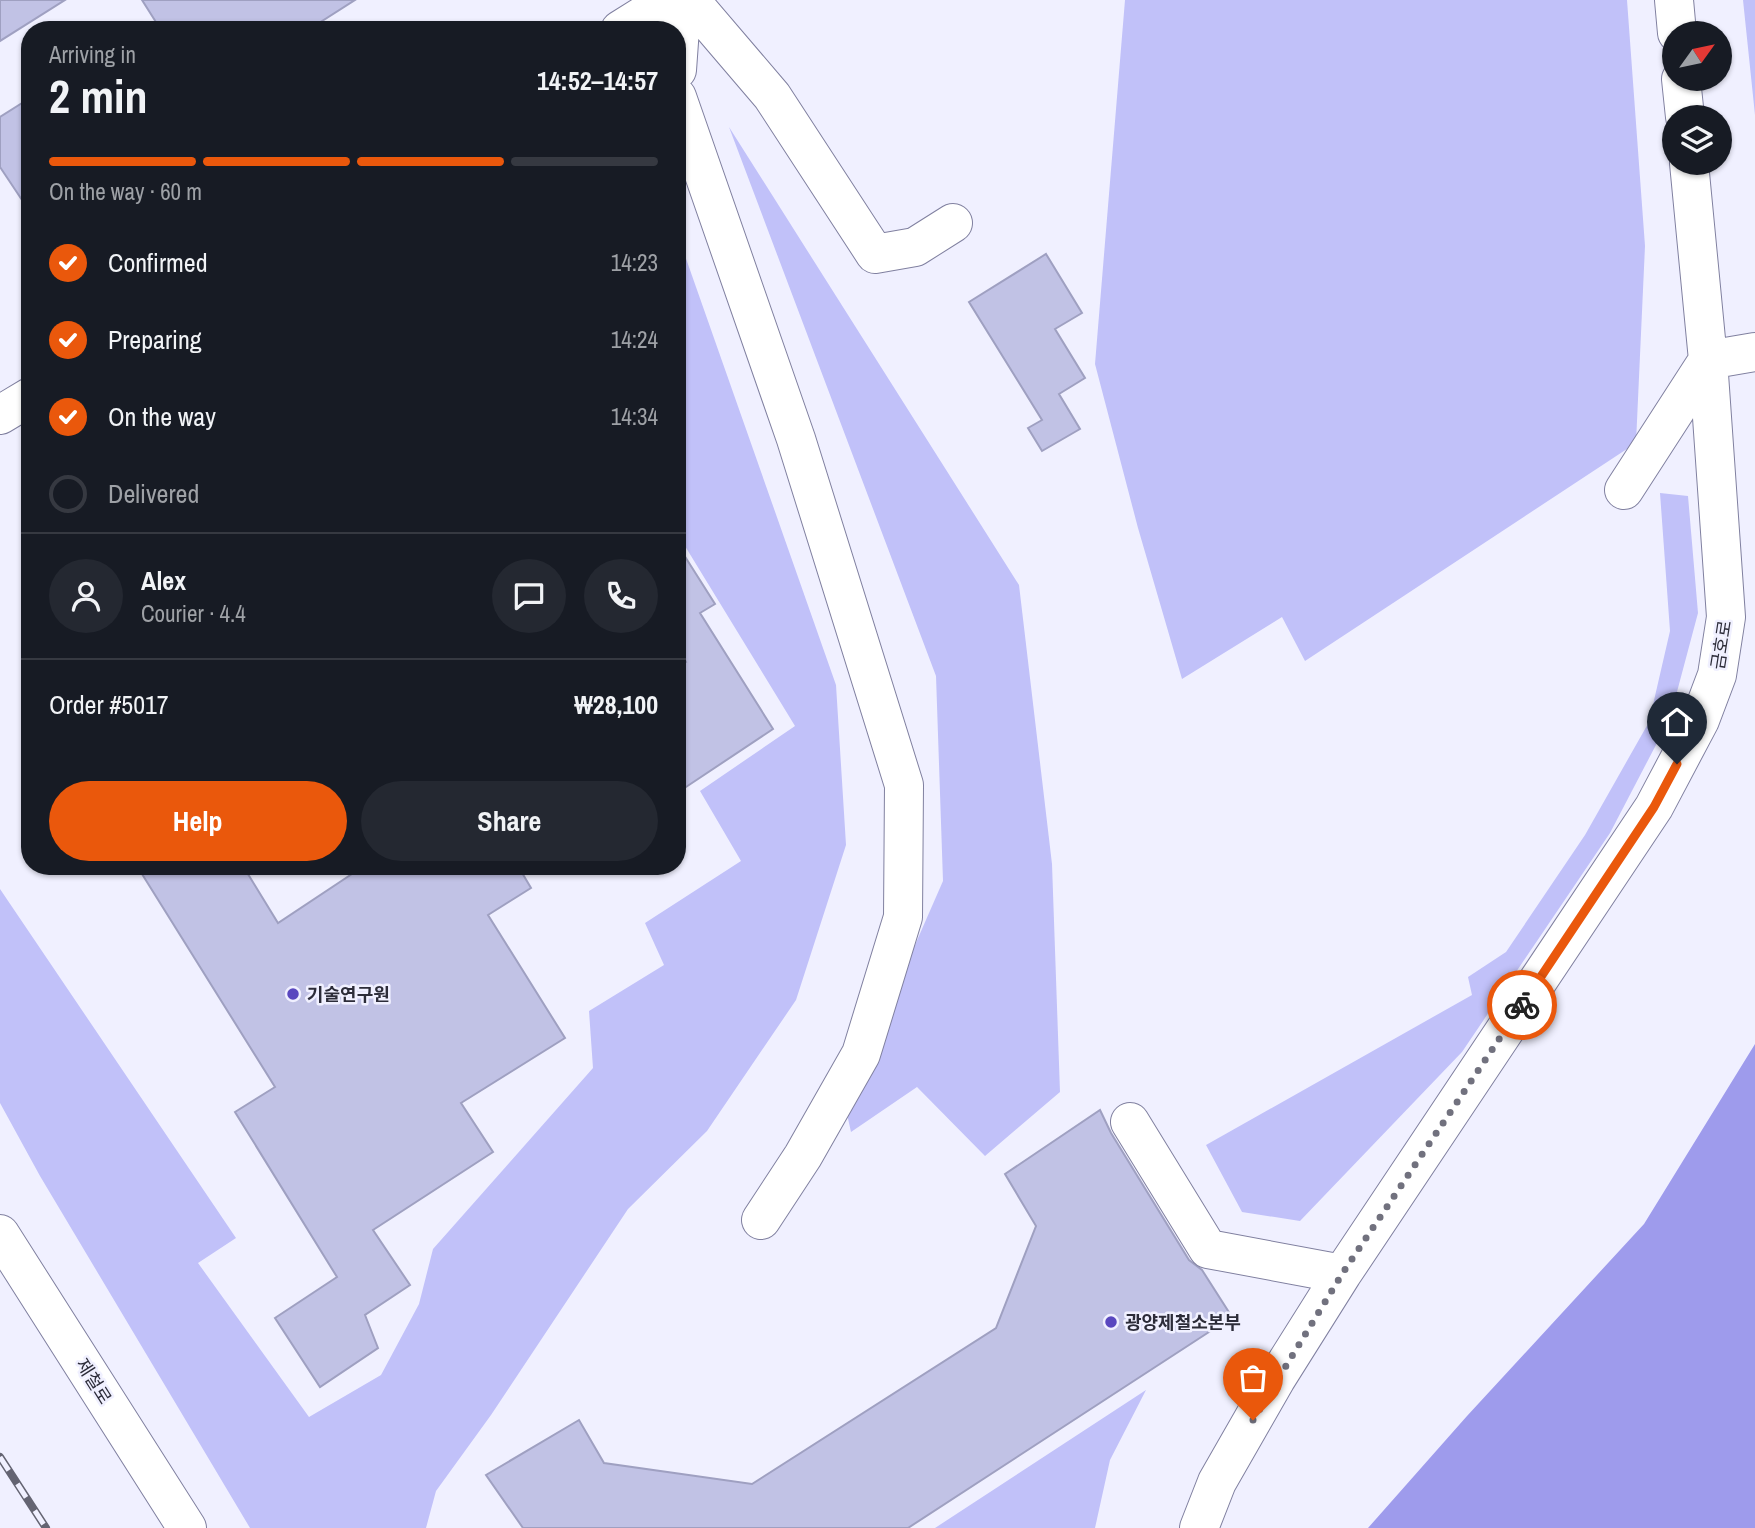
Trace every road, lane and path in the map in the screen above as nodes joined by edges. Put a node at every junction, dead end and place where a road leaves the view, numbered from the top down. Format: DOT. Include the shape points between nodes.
graph roads {
  1 [pos="668,0"];
  2 [pos="682,0"];
  3 [pos="690,0"];
  4 [pos="1674,0"];
  5 [pos="634,21"];
  6 [pos="680,21"];
  7 [pos="1676,21"];
  8 [pos="686,123"];
  9 [pos="1690,175"];
  10 [pos="953,222"];
  11 [pos="1755,352"];
  12 [pos="1708,360"];
  13 [pos="21,402"];
  14 [pos="0,415"];
  15 [pos="1624,491"];
  16 [pos="1130,1122"];
  17 [pos="761,1220"];
  18 [pos="0,1234"];
  19 [pos="1342,1274"];
  20 [pos="187,1528"];
  21 [pos="1199,1528"];
  1 -- 5 [label="street"];
  2 -- 6 [label="street"];
  3 -- 10 [label="street" via="772,96 875,254 915,247"];
  4 -- 7 [label="street"];
  8 -- 17 [label="street" via="796,439 904,785 903,918 861,1054"];
  9 -- 12 [label="street, 금호로"];
  11 -- 12 [label="street"];
  12 -- 15 [label="street"];
  12 -- 19 [label="street, 금호로" via="1726,617 1717,674 1700,720 1654,807"];
  13 -- 14 [label="street"];
  16 -- 19 [label="street" via="1208,1249"];
  18 -- 20 [label="street, 제철로"];
  19 -- 21 [label="street, 금호로" via="1217,1482"];
}
